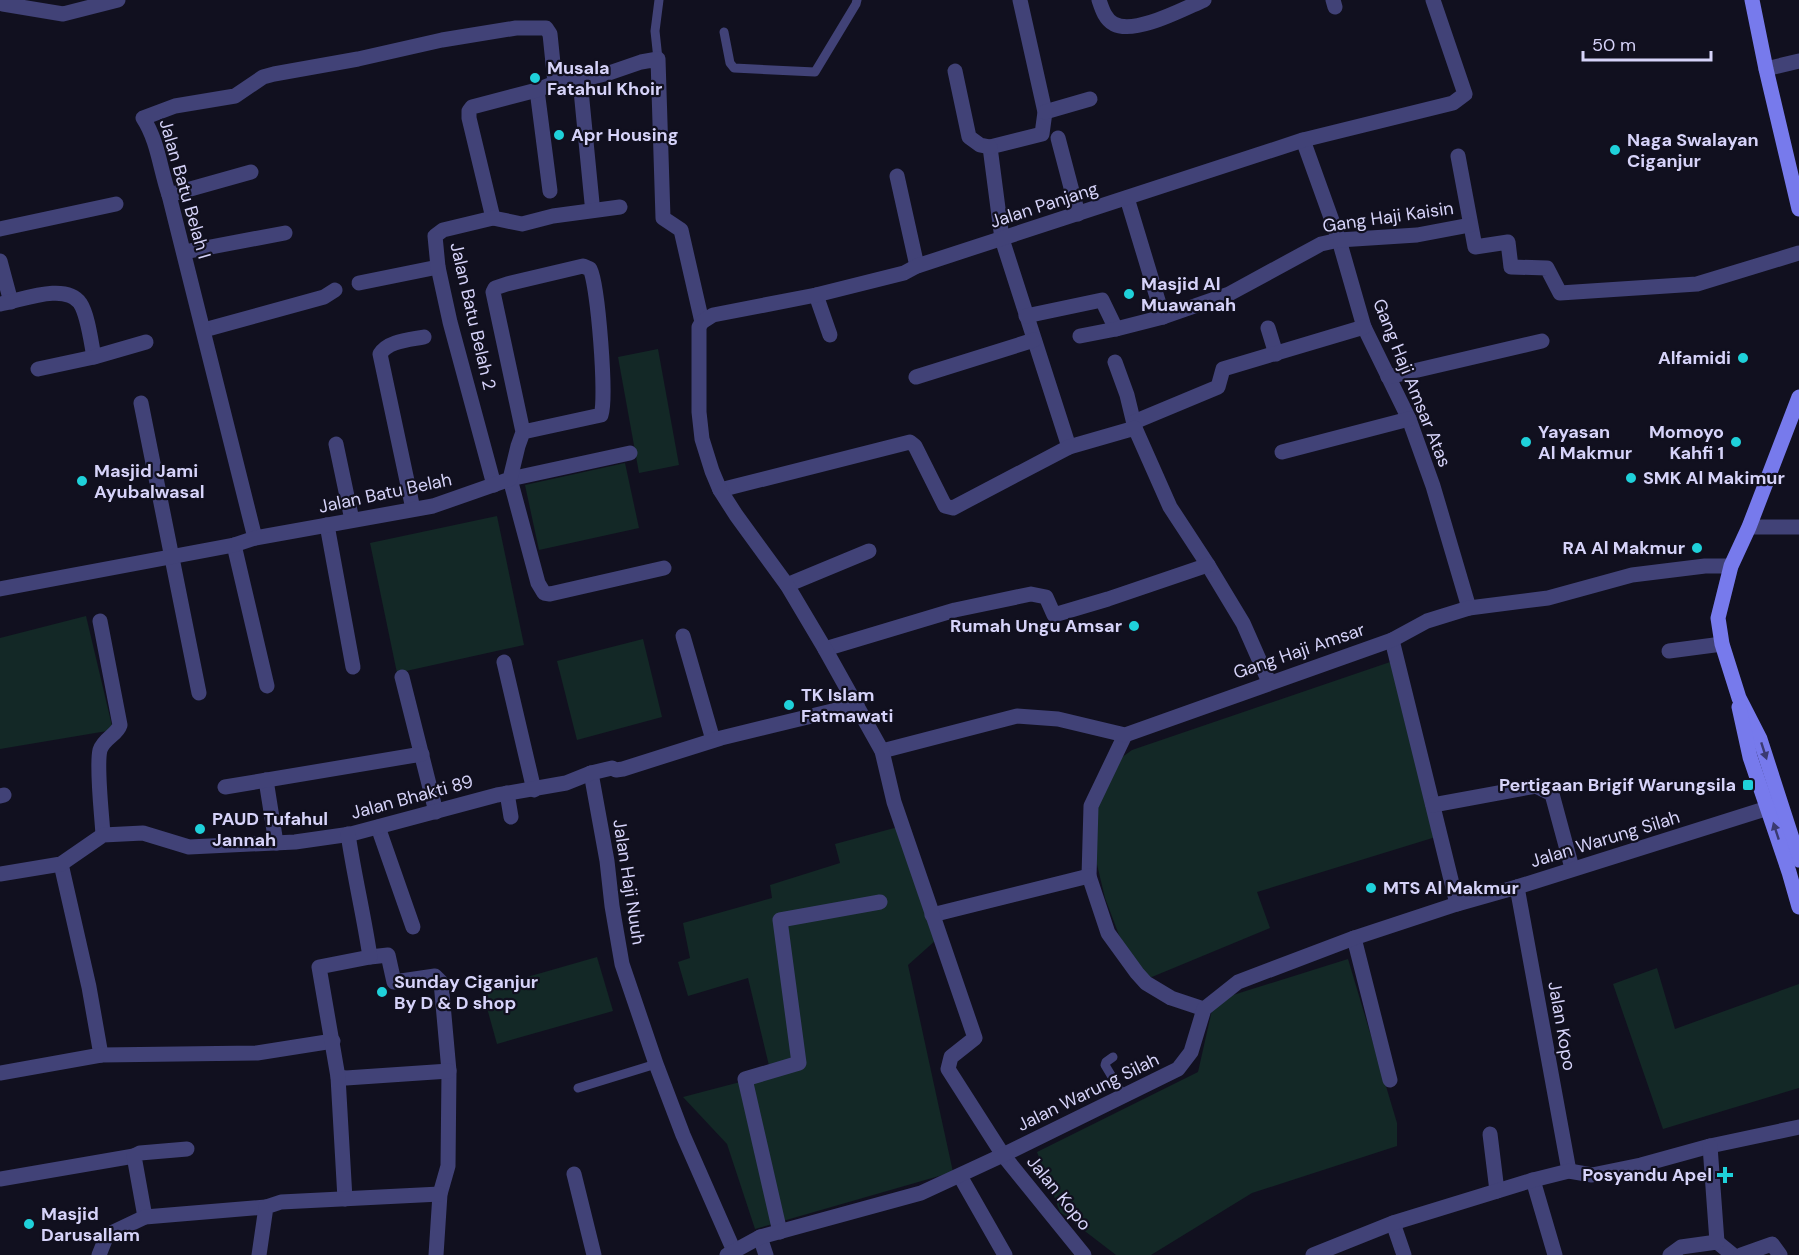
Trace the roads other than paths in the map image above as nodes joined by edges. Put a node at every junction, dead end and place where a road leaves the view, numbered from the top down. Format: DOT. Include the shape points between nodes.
graph roads {
  1 [pos="1,0"];
  2 [pos="118,0"];
  3 [pos="125,0"];
  4 [pos="659,0"];
  5 [pos="857,0"];
  6 [pos="1020,0"];
  7 [pos="1099,0"];
  8 [pos="1204,0"];
  9 [pos="1433,0"];
  10 [pos="1752,0"];
  11 [pos="87,4"];
  12 [pos="63,14"];
  13 [pos="724,32"];
  14 [pos="658,59"];
  15 [pos="1799,61"];
  16 [pos="1766,69"];
  17 [pos="955,70"];
  18 [pos="580,80"];
  19 [pos="555,83"];
  20 [pos="537,90"];
  21 [pos="1090,99"];
  22 [pos="1045,112"];
  23 [pos="1058,138"];
  24 [pos="1303,140"];
  25 [pos="990,147"];
  26 [pos="1458,156"];
  27 [pos="1794,167"];
  28 [pos="251,172"];
  29 [pos="897,176"];
  30 [pos="550,191"];
  31 [pos="169,195"];
  32 [pos="1127,198"];
  33 [pos="592,203"];
  34 [pos="116,204"];
  35 [pos="620,207"];
  36 [pos="1799,209"];
  37 [pos="1078,214"];
  38 [pos="493,218"];
  39 [pos="1470,225"];
  40 [pos="0,229"];
  41 [pos="285,233"];
  42 [pos="1002,239"];
  43 [pos="1339,240"];
  44 [pos="184,252"];
  45 [pos="1799,253"];
  46 [pos="0,261"];
  47 [pos="917,266"];
  48 [pos="438,267"];
  49 [pos="359,283"];
  50 [pos="334,290"];
  51 [pos="816,295"];
  52 [pos="6,304"];
  53 [pos="1026,316"];
  54 [pos="1163,317"];
  55 [pos="702,322"];
  56 [pos="1364,327"];
  57 [pos="210,328"];
  58 [pos="1268,328"];
  59 [pos="1116,329"];
  60 [pos="830,335"];
  61 [pos="1080,336"];
  62 [pos="424,337"];
  63 [pos="1034,340"];
  64 [pos="1542,341"];
  65 [pos="146,342"];
  66 [pos="1276,354"];
  67 [pos="94,357"];
  68 [pos="1115,362"];
  69 [pos="38,369"];
  70 [pos="916,376"];
  71 [pos="1388,377"];
  72 [pos="1799,397"];
  73 [pos="141,403"];
  74 [pos="1409,419"];
  75 [pos="1132,426"];
  76 [pos="523,432"];
  77 [pos="336,444"];
  78 [pos="1069,447"];
  79 [pos="1282,452"];
  80 [pos="630,453"];
  81 [pos="510,479"];
  82 [pos="494,485"];
  83 [pos="720,490"];
  84 [pos="413,509"];
  85 [pos="352,520"];
  86 [pos="327,525"];
  87 [pos="1749,527"];
  88 [pos="1799,527"];
  89 [pos="255,538"];
  90 [pos="234,544"];
  91 [pos="869,551"];
  92 [pos="171,555"];
  93 [pos="1208,565"];
  94 [pos="1731,566"];
  95 [pos="664,568"];
  96 [pos="787,585"];
  97 [pos="0,589"];
  98 [pos="1469,608"];
  99 [pos="100,621"];
  100 [pos="683,636"];
  101 [pos="1392,640"];
  102 [pos="1722,645"];
  103 [pos="825,649"];
  104 [pos="1669,651"];
  105 [pos="504,662"];
  106 [pos="353,667"];
  107 [pos="402,676"];
  108 [pos="1269,682"];
  109 [pos="267,686"];
  110 [pos="199,693"];
  111 [pos="1739,698"];
  112 [pos="857,705"];
  113 [pos="1125,735"];
  114 [pos="713,740"];
  115 [pos="882,752"];
  116 [pos="422,754"];
  117 [pos="591,773"];
  118 [pos="266,780"];
  119 [pos="225,787"];
  120 [pos="534,790"];
  121 [pos="507,794"];
  122 [pos="1433,805"];
  123 [pos="1768,808"];
  124 [pos="436,812"];
  125 [pos="511,817"];
  126 [pos="378,827"];
  127 [pos="348,834"];
  128 [pos="103,835"];
  129 [pos="276,843"];
  130 [pos="1799,860"];
  131 [pos="62,864"];
  132 [pos="1572,868"];
  133 [pos="1794,870"];
  134 [pos="0,874"];
  135 [pos="1089,876"];
  136 [pos="1516,887"];
  137 [pos="880,902"];
  138 [pos="1457,904"];
  139 [pos="1799,907"];
  140 [pos="932,915"];
  141 [pos="412,927"];
  142 [pos="1354,938"];
  143 [pos="370,957"];
  144 [pos="1204,1009"];
  145 [pos="333,1041"];
  146 [pos="101,1055"];
  147 [pos="1113,1057"];
  148 [pos="656,1064"];
  149 [pos="449,1071"];
  150 [pos="0,1073"];
  151 [pos="338,1077"];
  152 [pos="1390,1080"];
  153 [pos="578,1088"];
  154 [pos="1124,1097"];
  155 [pos="1799,1127"];
  156 [pos="1490,1134"];
  157 [pos="1710,1146"];
  158 [pos="187,1149"];
  159 [pos="1003,1155"];
  160 [pos="134,1156"];
  161 [pos="1569,1171"];
  162 [pos="574,1174"];
  163 [pos="960,1176"];
  164 [pos="0,1179"];
  165 [pos="1533,1180"];
  166 [pos="1497,1191"];
  167 [pos="440,1194"];
  168 [pos="345,1199"];
  169 [pos="266,1207"];
  170 [pos="145,1217"];
  171 [pos="1393,1222"];
  172 [pos="780,1232"];
  173 [pos="760,1237"];
  174 [pos="1717,1242"];
  175 [pos="730,1253"];
  176 [pos="99,1255"];
  177 [pos="259,1255"];
  178 [pos="436,1255"];
  179 [pos="594,1255"];
  180 [pos="766,1255"];
  181 [pos="1005,1255"];
  182 [pos="1084,1255"];
  183 [pos="1313,1255"];
  184 [pos="1404,1255"];
  185 [pos="1555,1255"];
  186 [pos="1670,1255"];
  187 [pos="1732,1255"];
  188 [pos="1741,1255"];
  189 [pos="1780,1255"];
  1 -- 12 [label="street" via="3,4"];
  2 -- 11 [label="street"];
  3 -- 12 [label="street" via="121,8 73,22"];
  4 -- 14 [label="lane" via="655,31"];
  5 -- 13 [label="lane" via="815,72 734,68"];
  6 -- 22 [label="street"];
  7 -- 8 [label="street" via="1112,23 1125,27 1152,22"];
  9 -- 24 [label="street, Jalan Panjang" via="1466,94 1453,103"];
  10 -- 16 [label="main road"];
  11 -- 12 [label="street"];
  14 -- 18 [label="street"];
  14 -- 55 [label="street" via="663,218 681,230"];
  15 -- 16 [label="street"];
  16 -- 27 [label="main road"];
  17 -- 25 [label="street" via="969,137"];
  18 -- 19 [label="street"];
  18 -- 33 [label="street"];
  19 -- 20 [label="street"];
  19 -- 31 [label="street, Jalan Batu Belah I" via="549,34 546,28 538,27 442,40 274,74 235,96 175,106 143,118 154,140"];
  20 -- 30 [label="street"];
  20 -- 38 [label="street" via="476,105 469,111"];
  21 -- 22 [label="street"];
  22 -- 25 [label="street" via="1042,134"];
  23 -- 37 [label="street"];
  24 -- 32 [label="street, Jalan Panjang"];
  24 -- 43 [label="street, Gang Haji Amsar Atas"];
  25 -- 42 [label="street"];
  26 -- 39 [label="street, Gang Haji Kaisin"];
  27 -- 36 [label="main road"];
  28 -- 31 [label="street"];
  29 -- 47 [label="street"];
  31 -- 44 [label="street, Jalan Batu Belah I"];
  32 -- 37 [label="street, Jalan Panjang"];
  32 -- 54 [label="street"];
  34 -- 40 [label="street"];
  35 -- 38 [label="street, Jalan Batu Belah 2" via="522,224"];
  37 -- 42 [label="street, Jalan Panjang"];
  38 -- 48 [label="street, Jalan Batu Belah 2" via="438,232"];
  39 -- 43 [label="street, Gang Haji Kaisin" via="1417,235"];
  39 -- 45 [label="street, Gang Haji Kaisin" via="1475,247 1508,242 1512,267 1547,267 1560,293 1697,284"];
  41 -- 44 [label="street"];
  42 -- 47 [label="street, Jalan Panjang"];
  42 -- 53 [label="street"];
  43 -- 54 [label="street, Gang Haji Kaisin" via="1321,244 1229,294"];
  43 -- 56 [label="street, Gang Haji Amsar Atas"];
  44 -- 57 [label="street, Jalan Batu Belah I"];
  46 -- 52 [label="street"];
  47 -- 51 [label="street, Jalan Panjang" via="904,273"];
  48 -- 49 [label="street"];
  48 -- 82 [label="street, Jalan Batu Belah 2"];
  50 -- 57 [label="street" via="324,297"];
  51 -- 55 [label="street, Jalan Panjang" via="713,315"];
  51 -- 60 [label="street"];
  52 -- 67 [label="street" via="40,295 73,296 80,303"];
  53 -- 59 [label="street" via="1102,300"];
  53 -- 63 [label="street"];
  54 -- 59 [label="street, Gang Haji Kaisin"];
  55 -- 83 [label="street" via="698,354 702,439"];
  56 -- 66 [label="street"];
  56 -- 71 [label="street, Gang Haji Amsar Atas"];
  57 -- 89 [label="street, Jalan Batu Belah I"];
  58 -- 66 [label="street"];
  59 -- 61 [label="street, Gang Haji Kaisin"];
  62 -- 84 [label="street" via="392,344 380,354"];
  63 -- 70 [label="street"];
  63 -- 78 [label="street"];
  64 -- 71 [label="street"];
  65 -- 67 [label="street"];
  66 -- 75 [label="street" via="1223,369 1218,387"];
  67 -- 69 [label="street"];
  68 -- 75 [label="street" via="1127,395"];
  71 -- 74 [label="street, Gang Haji Amsar Atas"];
  72 -- 87 [label="main road"];
  73 -- 92 [label="street"];
  74 -- 79 [label="street"];
  74 -- 98 [label="street, Gang Haji Amsar Atas"];
  75 -- 78 [label="street"];
  75 -- 93 [label="street" via="1170,507"];
  76 -- 76 [label="street" via="601,415 603,389 593,275 583,266 507,284 493,292"];
  76 -- 81 [label="street"];
  77 -- 85 [label="street"];
  78 -- 83 [label="street" via="953,508 945,506 910,442"];
  80 -- 81 [label="street, Jalan Batu Belah"];
  81 -- 82 [label="street, Jalan Batu Belah"];
  81 -- 95 [label="street" via="538,584 544,593 562,593"];
  82 -- 84 [label="street, Jalan Batu Belah"];
  83 -- 96 [label="street"];
  84 -- 85 [label="street, Jalan Batu Belah"];
  85 -- 86 [label="street, Jalan Batu Belah"];
  86 -- 89 [label="street, Jalan Batu Belah"];
  86 -- 106 [label="street"];
  87 -- 88 [label="street"];
  87 -- 94 [label="main road"];
  89 -- 90 [label="street, Jalan Batu Belah"];
  90 -- 92 [label="street, Jalan Batu Belah"];
  90 -- 109 [label="street"];
  91 -- 96 [label="street"];
  92 -- 97 [label="street, Jalan Batu Belah"];
  92 -- 110 [label="street"];
  93 -- 103 [label="street" via="1054,615 1046,597 1031,594 955,610"];
  93 -- 108 [label="street" via="1243,623"];
  94 -- 98 [label="street, Gang Haji Amsar" via="1632,575 1548,598"];
  94 -- 102 [label="main road" via="1718,618"];
  96 -- 103 [label="street"];
  98 -- 101 [label="street, Gang Haji Amsar" via="1427,621"];
  99 -- 128 [label="street" via="120,724 105,740 99,755"];
  100 -- 114 [label="street"];
  101 -- 108 [label="street, Gang Haji Amsar"];
  101 -- 122 [label="street"];
  102 -- 104 [label="street"];
  102 -- 111 [label="main road"];
  103 -- 112 [label="street"];
  105 -- 120 [label="street"];
  107 -- 116 [label="street"];
  108 -- 113 [label="street, Gang Haji Amsar"];
  111 -- 123 [label="main road" via="1750,757"];
  111 -- 130 [label="main road, one-way" via="1760,740"];
  112 -- 114 [label="street"];
  112 -- 115 [label="street"];
  113 -- 115 [label="street" via="1058,718 1017,716"];
  113 -- 135 [label="street" via="1091,806"];
  114 -- 117 [label="street" via="623,770 612,768"];
  115 -- 140 [label="street" via="894,802"];
  116 -- 118 [label="street"];
  116 -- 124 [label="street"];
  117 -- 120 [label="street, Jalan Bhakti 89"];
  117 -- 148 [label="street, Jalan Haji Nuuh" via="622,964"];
  118 -- 119 [label="street"];
  118 -- 129 [label="street"];
  120 -- 121 [label="street, Jalan Bhakti 89"];
  121 -- 124 [label="street, Jalan Bhakti 89"];
  121 -- 125 [label="street"];
  122 -- 132 [label="street" via="1536,786 1552,794"];
  122 -- 138 [label="street"];
  123 -- 132 [label="street, Jalan Warung Silah"];
  133 -- 123 [label="main road, one-way"];
  124 -- 126 [label="street, Jalan Bhakti 89"];
  126 -- 127 [label="street, Jalan Bhakti 89"];
  126 -- 141 [label="street"];
  127 -- 129 [label="street, Jalan Bhakti 89"];
  127 -- 143 [label="street"];
  128 -- 129 [label="street, Jalan Bhakti 89" via="143,832 189,847"];
  128 -- 131 [label="street"];
  131 -- 134 [label="street"];
  131 -- 146 [label="street"];
  132 -- 136 [label="street, Jalan Warung Silah"];
  133 -- 139 [label="main road"];
  135 -- 140 [label="street"];
  135 -- 144 [label="street" via="1108,933 1137,974 1171,998"];
  136 -- 138 [label="street, Jalan Warung Silah"];
  136 -- 161 [label="street, Jalan Kopo"];
  137 -- 172 [label="street" via="780,920 799,1063 745,1079"];
  138 -- 142 [label="street, Jalan Warung Silah"];
  140 -- 159 [label="street, Jalan Kopo" via="975,1038 951,1057 948,1069"];
  142 -- 144 [label="street, Jalan Warung Silah" via="1238,982"];
  142 -- 152 [label="street"];
  143 -- 145 [label="street" via="319,967"];
  143 -- 149 [label="street" via="388,955 394,982 435,976 441,982"];
  144 -- 154 [label="street, Jalan Warung Silah" via="1191,1052 1178,1069"];
  145 -- 146 [label="street" via="257,1053"];
  145 -- 151 [label="street"];
  146 -- 150 [label="street"];
  147 -- 154 [label="lane" via="1105,1065"];
  148 -- 153 [label="lane"];
  148 -- 175 [label="street, Jalan Haji Nuuh"];
  149 -- 151 [label="street"];
  149 -- 167 [label="street" via="448,1166"];
  151 -- 168 [label="street"];
  154 -- 159 [label="street, Jalan Warung Silah"];
  155 -- 157 [label="street"];
  156 -- 166 [label="street"];
  157 -- 161 [label="street" via="1592,1174"];
  157 -- 174 [label="street"];
  158 -- 160 [label="street"];
  159 -- 163 [label="street, Jalan Warung Silah"];
  159 -- 182 [label="street, Jalan Kopo"];
  160 -- 164 [label="street"];
  160 -- 170 [label="street"];
  161 -- 165 [label="street"];
  162 -- 179 [label="street"];
  163 -- 172 [label="street, Jalan Warung Silah" via="921,1193"];
  163 -- 181 [label="street"];
  165 -- 166 [label="street"];
  165 -- 185 [label="street"];
  166 -- 171 [label="street"];
  167 -- 168 [label="street"];
  167 -- 178 [label="street"];
  168 -- 169 [label="street" via="281,1202"];
  169 -- 170 [label="street"];
  169 -- 177 [label="street"];
  170 -- 176 [label="street" via="107,1235"];
  171 -- 183 [label="street"];
  171 -- 184 [label="street"];
  172 -- 173 [label="street, Jalan Warung Silah"];
  173 -- 175 [label="street, Jalan Warung Silah"];
  173 -- 180 [label="street"];
  174 -- 186 [label="street" via="1681,1247"];
  174 -- 187 [label="street"];
  188 -- 189 [label="street" via="1772,1244"];
}
